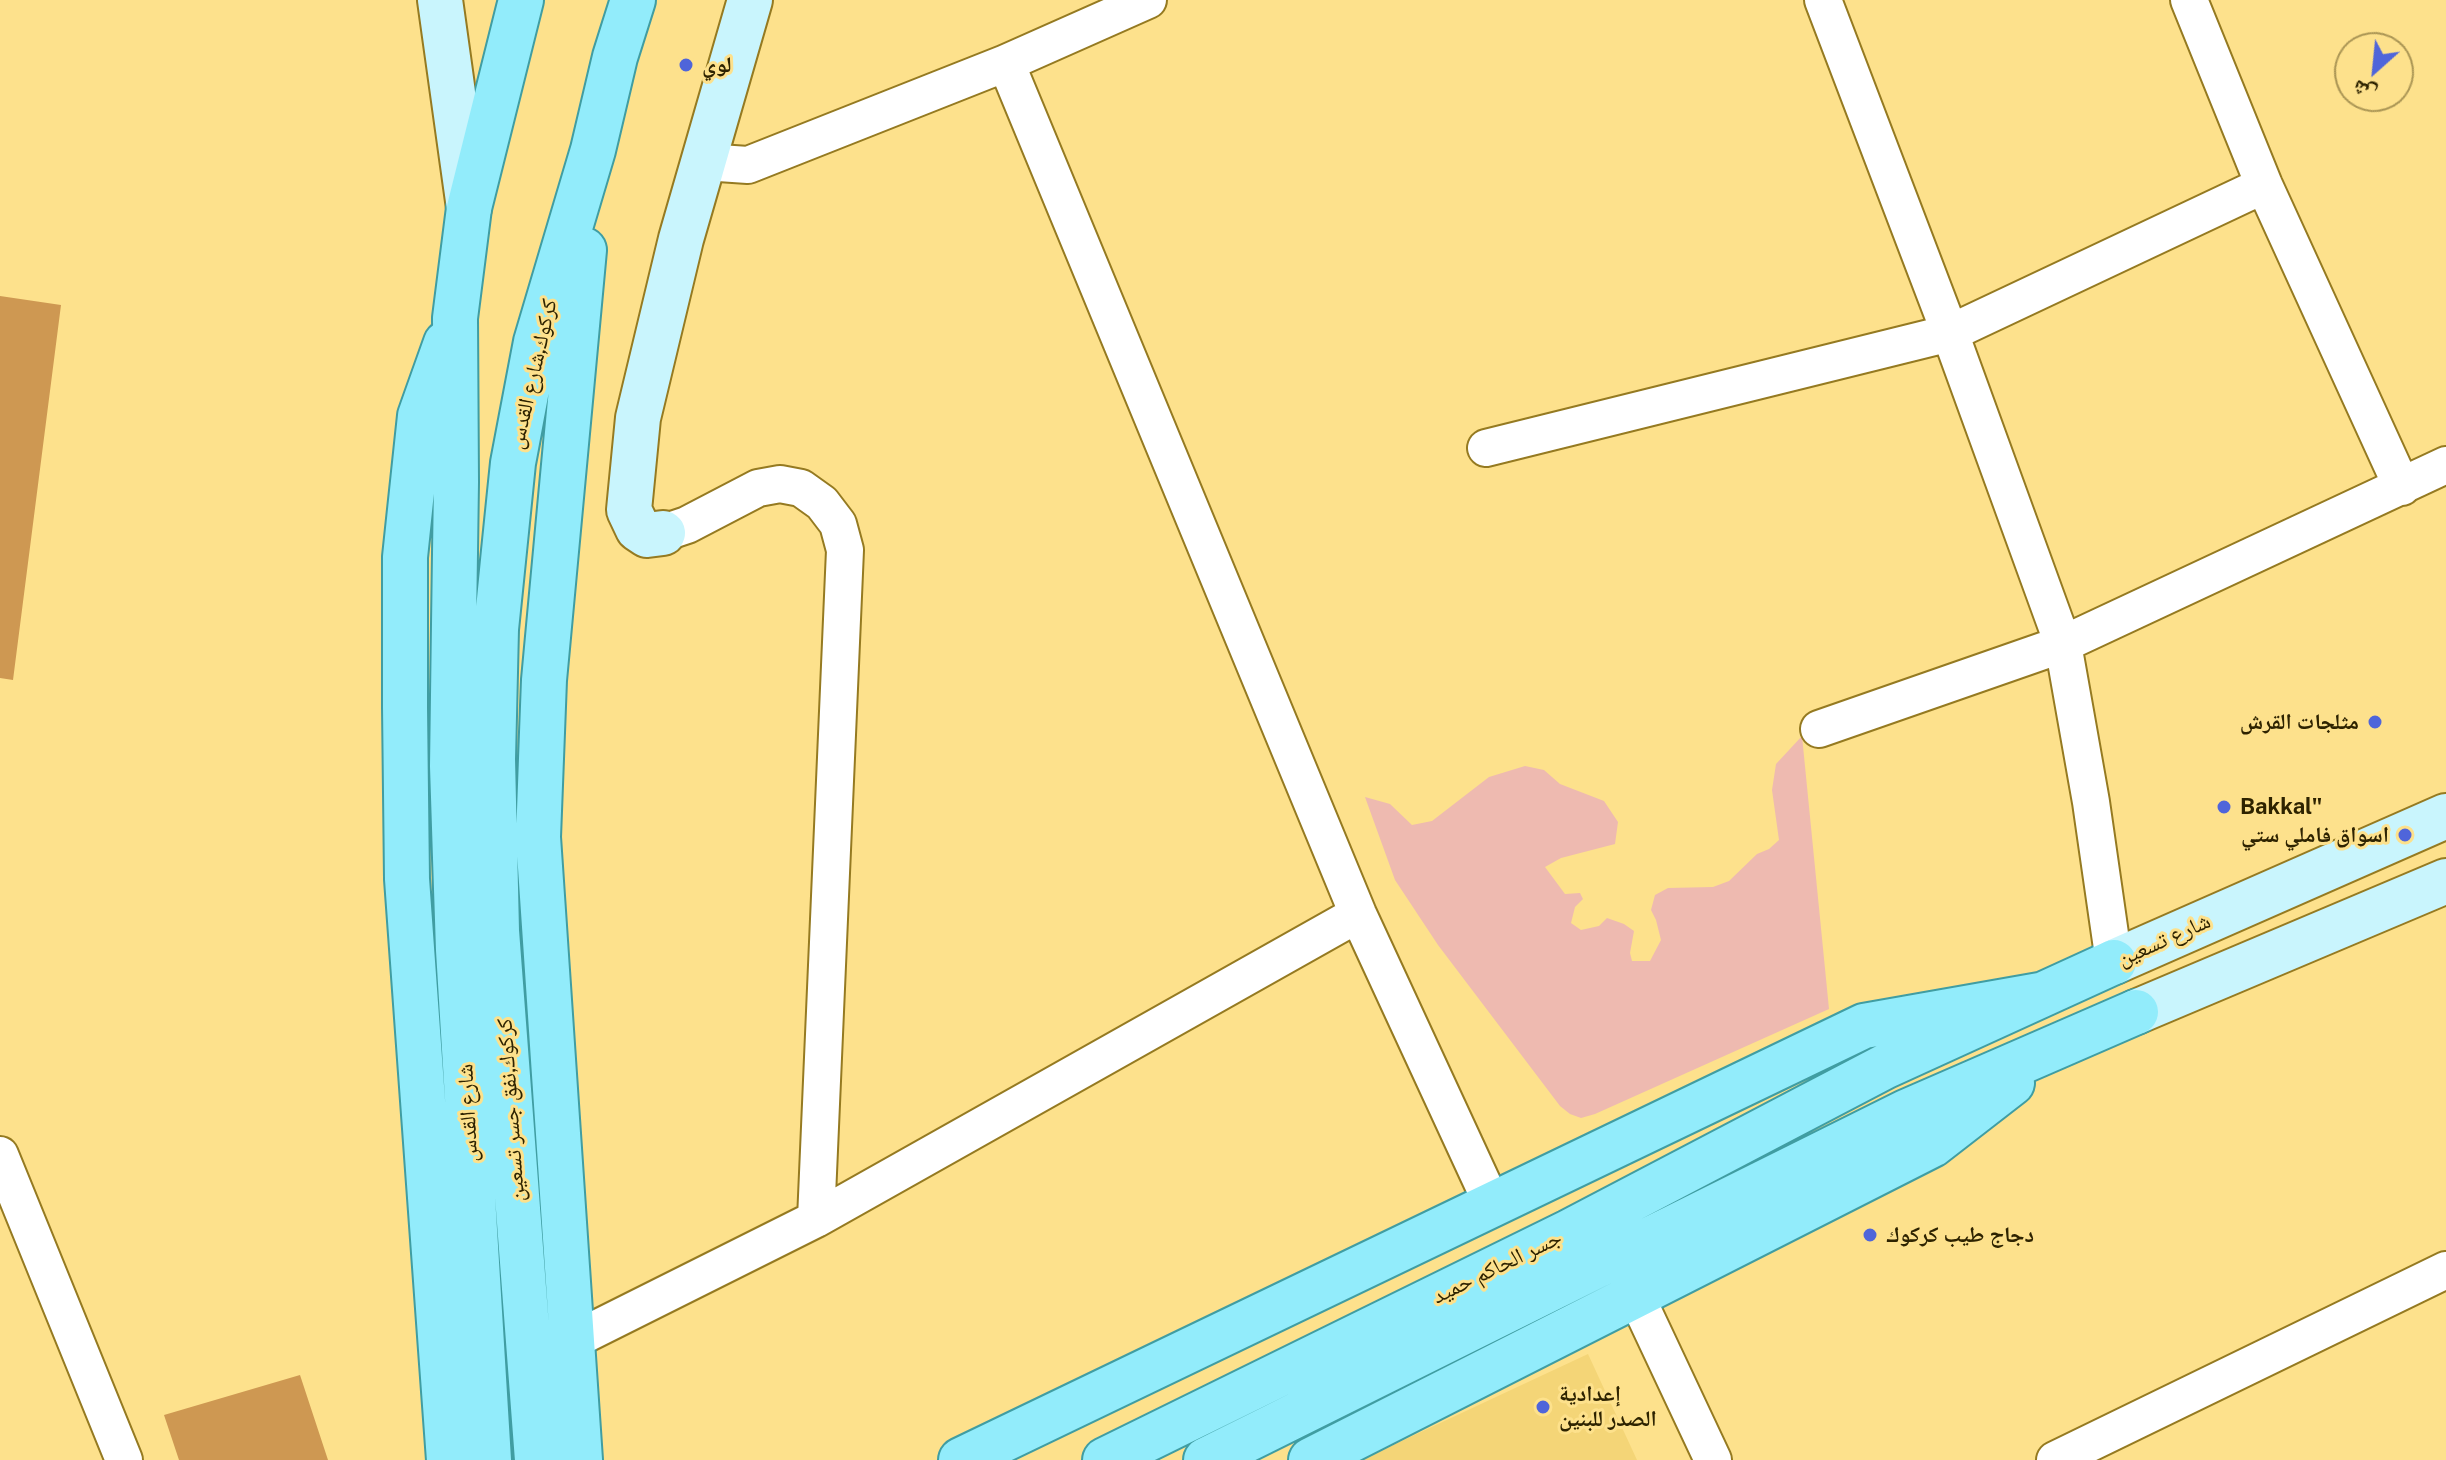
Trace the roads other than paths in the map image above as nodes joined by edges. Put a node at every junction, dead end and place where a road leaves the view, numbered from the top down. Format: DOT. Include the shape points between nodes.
graph roads {
  1 [pos="440,0"];
  2 [pos="521,0"];
  3 [pos="633,0"];
  4 [pos="750,0"];
  5 [pos="1148,0"];
  6 [pos="1823,0"];
  7 [pos="2189,0"];
  8 [pos="1006,63"];
  9 [pos="593,150"];
  10 [pos="704,162"];
  11 [pos="2264,185"];
  12 [pos="469,208"];
  13 [pos="455,318"];
  14 [pos="1950,333"];
  15 [pos="1486,448"];
  16 [pos="2446,465"];
  17 [pos="2402,487"];
  18 [pos="663,533"];
  19 [pos="2063,644"];
  20 [pos="1819,729"];
  21 [pos="473,763"];
  22 [pos="2446,816"];
  23 [pos="2446,881"];
  24 [pos="1358,914"];
  25 [pos="2114,962"];
  26 [pos="2040,995"];
  27 [pos="2136,1012"];
  28 [pos="2061,1044"];
  29 [pos="1884,1067"];
  30 [pos="0,1155"];
  31 [pos="1493,1206"];
  32 [pos="816,1219"];
  33 [pos="2446,1270"];
  34 [pos="1635,1294"];
  35 [pos="572,1341"];
  36 [pos="2098,1451"];
  37 [pos="124,1460"];
  38 [pos="449,1460"];
  39 [pos="489,1460"];
  40 [pos="537,1460"];
  41 [pos="580,1460"];
  42 [pos="961,1460"];
  43 [pos="1105,1460"];
  44 [pos="1206,1460"];
  45 [pos="1311,1460"];
  46 [pos="1713,1460"];
  47 [pos="2055,1460"];
  1 -- 12 [label="street"];
  2 -- 12 [label="main road"];
  3 -- 9 [label="main road, كركوك,شارع القدس"];
  4 -- 10 [label="street"];
  5 -- 8 [label="street"];
  6 -- 14 [label="street"];
  7 -- 11 [label="street"];
  8 -- 10 [label="street" via="748,165"];
  8 -- 24 [label="street"];
  9 -- 21 [label="main road, كركوك,شارع القدس" via="536,342 513,463 496,629"];
  9 -- 35 [label="main road" via="544,680 538,837"];
  10 -- 18 [label="street" via="638,418 629,510 638,529 647,535"];
  11 -- 14 [label="street"];
  11 -- 17 [label="street"];
  12 -- 13 [label="main road"];
  13 -- 21 [label="main road" via="456,482"];
  13 -- 38 [label="main road" via="420,416 405,557 407,879"];
  14 -- 15 [label="street"];
  14 -- 19 [label="street"];
  16 -- 17 [label="street"];
  17 -- 19 [label="street"];
  18 -- 32 [label="street" via="758,488 780,484 801,488 822,503 838,524 845,550"];
  19 -- 20 [label="street"];
  19 -- 25 [label="street"];
  21 -- 39 [label="main road, شارع القدس" via="458,950"];
  21 -- 40 [label="main road, كركوك,نفق جسر تسعين" via="497,931"];
  22 -- 25 [label="street, شارع تسعين"];
  23 -- 27 [label="street"];
  24 -- 31 [label="street"];
  24 -- 32 [label="street"];
  25 -- 26 [label="main road, شارع تسعين"];
  26 -- 29 [label="main road, شارع تسعين"];
  26 -- 31 [label="main road" via="1864,1026"];
  27 -- 28 [label="main road"];
  28 -- 34 [label="main road" via="1932,1145"];
  28 -- 44 [label="main road, جسر الحاكم حميد" via="1906,1112"];
  29 -- 43 [label="main road, جسر الحاكم حميد" via="1569,1232"];
  30 -- 37 [label="street"];
  31 -- 42 [label="main road"];
  32 -- 35 [label="street"];
  33 -- 36 [label="street"];
  34 -- 45 [label="main road"];
  34 -- 46 [label="street"];
  35 -- 41 [label="main road"];
  36 -- 47 [label="street"];
}
